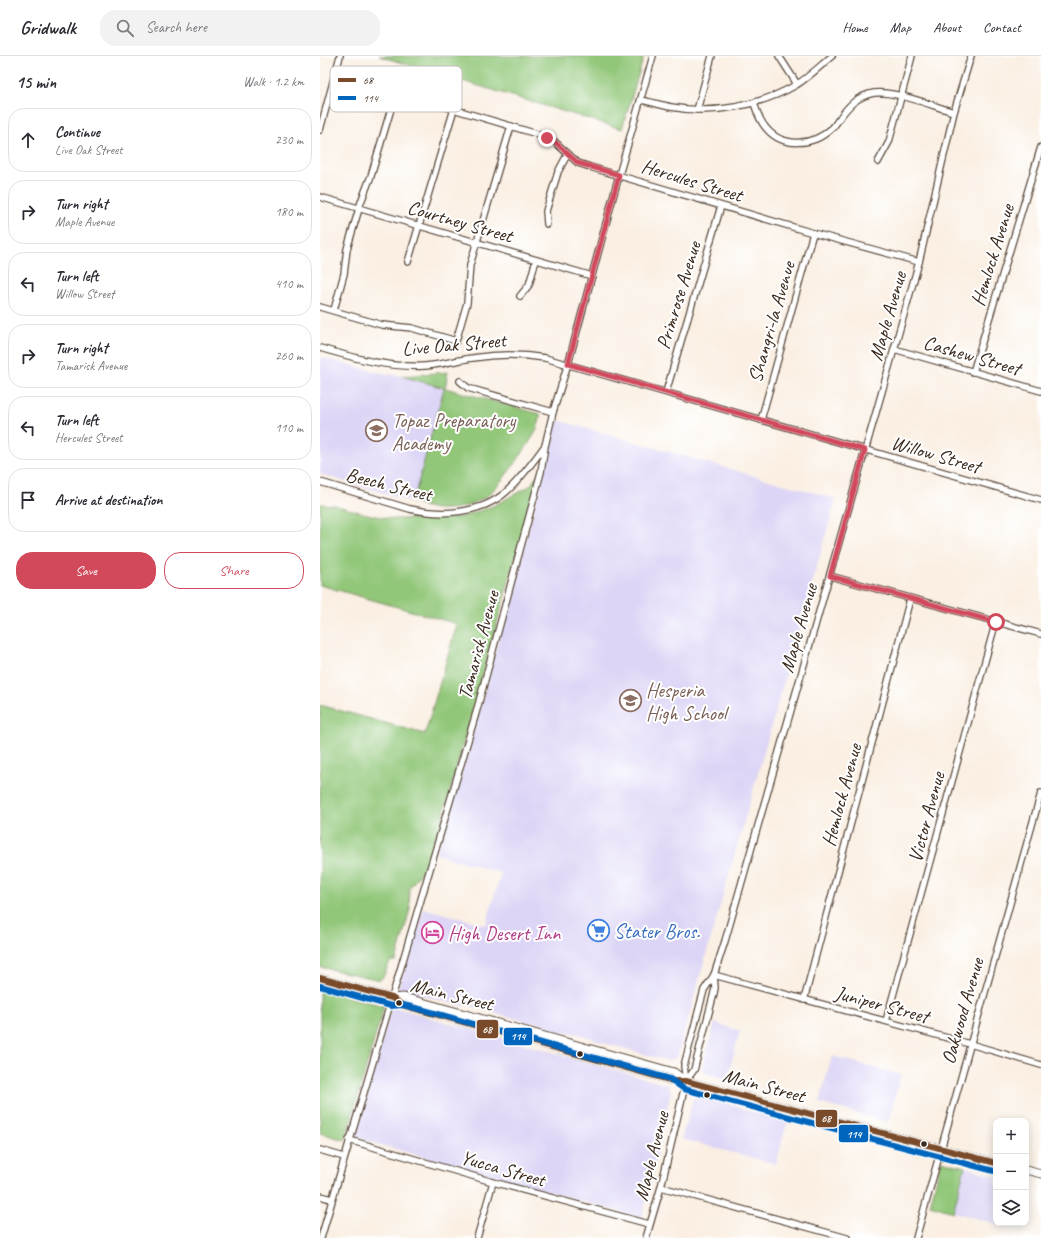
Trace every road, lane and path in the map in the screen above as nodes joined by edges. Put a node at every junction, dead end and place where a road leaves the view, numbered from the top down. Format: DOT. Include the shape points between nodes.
graph roads {
  1 [pos="340,56"];
  2 [pos="653,56"];
  3 [pos="712,56"];
  4 [pos="779,56"];
  5 [pos="832,56"];
  6 [pos="912,56"];
  7 [pos="971,56"];
  8 [pos="337,66"];
  9 [pos="797,84"];
  10 [pos="330,93"];
  11 [pos="900,96"];
  12 [pos="641,100"];
  13 [pos="754,103"];
  14 [pos="697,110"];
  15 [pos="462,111"];
  16 [pos="390,112"];
  17 [pos="453,112"];
  18 [pos="954,112"];
  19 [pos="511,126"];
  20 [pos="320,130"];
  21 [pos="1041,147"];
  22 [pos="567,155"];
  23 [pos="878,162"];
  24 [pos="619,175"];
  25 [pos="320,198"];
  26 [pos="721,206"];
  27 [pos="359,208"];
  28 [pos="547,224"];
  29 [pos="419,226"];
  30 [pos="812,233"];
  31 [pos="476,243"];
  32 [pos="536,260"];
  33 [pos="408,262"];
  34 [pos="919,262"];
  35 [pos="592,276"];
  36 [pos="520,296"];
  37 [pos="320,307"];
  38 [pos="334,310"];
  39 [pos="320,348"];
  40 [pos="894,349"];
  41 [pos="568,364"];
  42 [pos="973,372"];
  43 [pos="460,381"];
  44 [pos="1041,391"];
  45 [pos="666,392"];
  46 [pos="553,412"];
  47 [pos="761,420"];
  48 [pos="544,446"];
  49 [pos="865,450"];
  50 [pos="320,482"];
  51 [pos="1041,500"];
  52 [pos="830,576"];
  53 [pos="910,599"];
  54 [pos="996,622"];
  55 [pos="1041,634"];
  56 [pos="1041,793"];
  57 [pos="714,975"];
  58 [pos="320,978"];
  59 [pos="392,998"];
  60 [pos="804,1000"];
  61 [pos="886,1021"];
  62 [pos="502,1033"];
  63 [pos="536,1033"];
  64 [pos="970,1044"];
  65 [pos="1041,1065"];
  66 [pos="686,1081"];
  67 [pos="349,1140"];
  68 [pos="940,1148"];
  69 [pos="320,1150"];
  70 [pos="344,1157"];
  71 [pos="993,1162"];
  72 [pos="1029,1171"];
  73 [pos="1041,1174"];
  74 [pos="493,1182"];
  75 [pos="661,1187"];
  76 [pos="320,1196"];
  77 [pos="332,1199"];
  78 [pos="649,1224"];
  79 [pos="321,1238"];
  80 [pos="477,1238"];
  81 [pos="646,1238"];
  82 [pos="847,1238"];
  83 [pos="916,1238"];
  1 -- 8 [label="street"];
  2 -- 12 [label="street, Tamarisk Avenue"];
  3 -- 14 [label="street"];
  4 -- 9 [label="street"];
  5 -- 9 [label="street"];
  6 -- 11 [label="street"];
  7 -- 18 [label="street, Maple Avenue"];
  9 -- 13 [label="street"];
  10 -- 20 [label="street"];
  11 -- 13 [label="street" via="873,93 858,98 850,104 832,129 806,142 787,142 766,129 758,117"];
  11 -- 18 [label="street"];
  11 -- 23 [label="street" via="889,142"];
  12 -- 14 [label="street"];
  12 -- 24 [label="street, Tamarisk Avenue"];
  13 -- 14 [label="street"];
  15 -- 19 [label="street, Hercules Street"];
  16 -- 27 [label="street, Hercules Street" via="372,176"];
  17 -- 29 [label="street"];
  18 -- 34 [label="street, Maple Avenue"];
  19 -- 22 [label="street, Hercules Street" via="555,142"];
  19 -- 31 [label="street"];
  21 -- 42 [label="street, Hemlock Avenue"];
  22 -- 24 [label="street, Hercules Street" via="578,163"];
  22 -- 28 [label="street" via="558,172 546,211"];
  24 -- 26 [label="street, Hercules Street"];
  24 -- 35 [label="street, Tamarisk Avenue"];
  25 -- 27 [label="street, Courtney Street"];
  26 -- 30 [label="street, Hercules Street"];
  26 -- 45 [label="street, Primrose Avenue"];
  27 -- 29 [label="street, Courtney Street"];
  27 -- 38 [label="street"];
  29 -- 31 [label="street, Courtney Street"];
  29 -- 33 [label="street"];
  30 -- 34 [label="street, Hercules Street"];
  30 -- 47 [label="street, Shangri-la Avenue"];
  31 -- 32 [label="street, Courtney Street"];
  31 -- 38 [label="street" via="470,265 467,303 456,341 412,328 382,325"];
  32 -- 35 [label="street, Courtney Street"];
  32 -- 36 [label="street" via="529,285"];
  34 -- 40 [label="street, Maple Avenue"];
  35 -- 41 [label="street, Tamarisk Avenue"];
  37 -- 38 [label="street"];
  39 -- 41 [label="street, Live Oak Street" via="398,366 444,364 499,355 530,356"];
  40 -- 42 [label="street, Cashew Street"];
  40 -- 49 [label="street, Maple Avenue"];
  41 -- 45 [label="street, Willow Street"];
  41 -- 46 [label="street, Tamarisk Avenue"];
  42 -- 44 [label="street, Cashew Street"];
  43 -- 46 [label="street" via="468,388"];
  45 -- 47 [label="street, Willow Street"];
  46 -- 48 [label="street, Tamarisk Avenue"];
  47 -- 49 [label="street, Willow Street"];
  48 -- 50 [label="street, Beech Street" via="528,470 506,492 490,503 451,513 410,509"];
  48 -- 59 [label="street, Tamarisk Avenue" via="541,472 476,713"];
  49 -- 51 [label="street, Willow Street"];
  49 -- 52 [label="street, Maple Avenue"];
  52 -- 53 [label="street"];
  52 -- 57 [label="street, Maple Avenue"];
  53 -- 54 [label="street"];
  53 -- 60 [label="street, Hemlock Avenue"];
  54 -- 55 [label="street"];
  54 -- 61 [label="street, Victor Avenue"];
  56 -- 64 [label="street, Oakwood Avenue"];
  57 -- 60 [label="street, Juniper Street"];
  57 -- 66 [label="street, Maple Avenue" via="714,993 694,1070"];
  57 -- 66 [label="street, Maple Avenue" via="704,990 684,1066"];
  58 -- 59 [label="main road, Main Street"];
  59 -- 62 [label="main road, Main Street" via="402,1006"];
  59 -- 63 [label="main road, Main Street" via="404,996"];
  59 -- 67 [label="street, Tamarisk Avenue"];
  60 -- 61 [label="street, Juniper Street"];
  61 -- 64 [label="street, Juniper Street"];
  62 -- 63 [label="main road" via="507,1031 529,1037"];
  62 -- 66 [label="main road, Main Street" via="673,1081"];
  63 -- 66 [label="main road, Main Street" via="674,1072"];
  64 -- 65 [label="street, Juniper Street"];
  64 -- 68 [label="street, Oakwood Avenue"];
  66 -- 68 [label="main road, Main Street"];
  66 -- 75 [label="street, Maple Avenue"];
  67 -- 70 [label="street, Tamarisk Avenue"];
  67 -- 74 [label="street, Yucca Street"];
  68 -- 71 [label="main road, Main Street"];
  68 -- 83 [label="street, Oakwood Avenue"];
  69 -- 70 [label="street"];
  70 -- 77 [label="street, Tamarisk Avenue"];
  72 -- 73 [label="main road"];
  74 -- 78 [label="street, Yucca Street"];
  74 -- 80 [label="street"];
  75 -- 78 [label="street, Maple Avenue"];
  75 -- 82 [label="street"];
  76 -- 77 [label="street"];
  77 -- 79 [label="street, Tamarisk Avenue"];
  78 -- 81 [label="street, Maple Avenue"];
}
